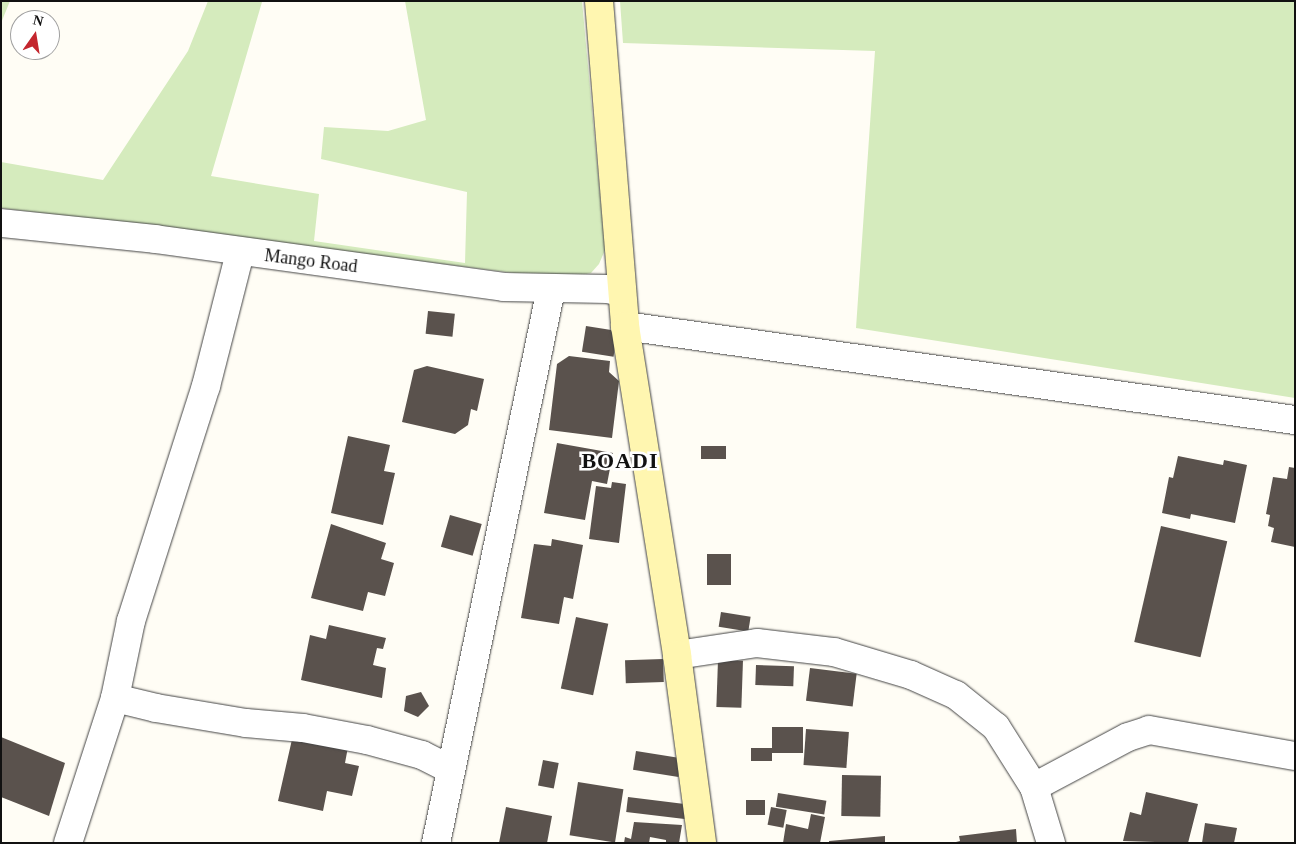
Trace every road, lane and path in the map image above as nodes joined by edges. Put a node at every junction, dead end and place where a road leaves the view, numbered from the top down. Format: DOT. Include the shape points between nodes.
graph roads {
  1 [pos="599,1"];
  2 [pos="1,224"];
  3 [pos="240,253"];
  4 [pos="551,289"];
  5 [pos="622,292"];
  6 [pos="625,326"];
  7 [pos="1295,420"];
  8 [pos="677,655"];
  9 [pos="115,698"];
  10 [pos="1295,756"];
  11 [pos="450,769"];
  12 [pos="1034,786"];
  13 [pos="68,843"];
  14 [pos="436,843"];
  15 [pos="702,843"];
  16 [pos="1051,843"];
  1 -- 5 [label="street"];
  2 -- 3 [label="street, Mango Road" via="155,239"];
  3 -- 4 [label="street, Mango Road" via="504,287"];
  3 -- 9 [label="street" via="206,386 131,621"];
  4 -- 5 [label="street, Mango Road"];
  4 -- 11 [label="street"];
  5 -- 6 [label="street"];
  6 -- 7 [label="street"];
  6 -- 8 [label="street"];
  8 -- 12 [label="street" via="757,643 834,652 911,676 956,695 996,727"];
  8 -- 15 [label="street"];
  9 -- 11 [label="street" via="156,708 367,740 422,755"];
  9 -- 13 [label="street"];
  10 -- 12 [label="street" via="1149,730 1128,736"];
  11 -- 14 [label="street"];
  12 -- 16 [label="street"];
}
